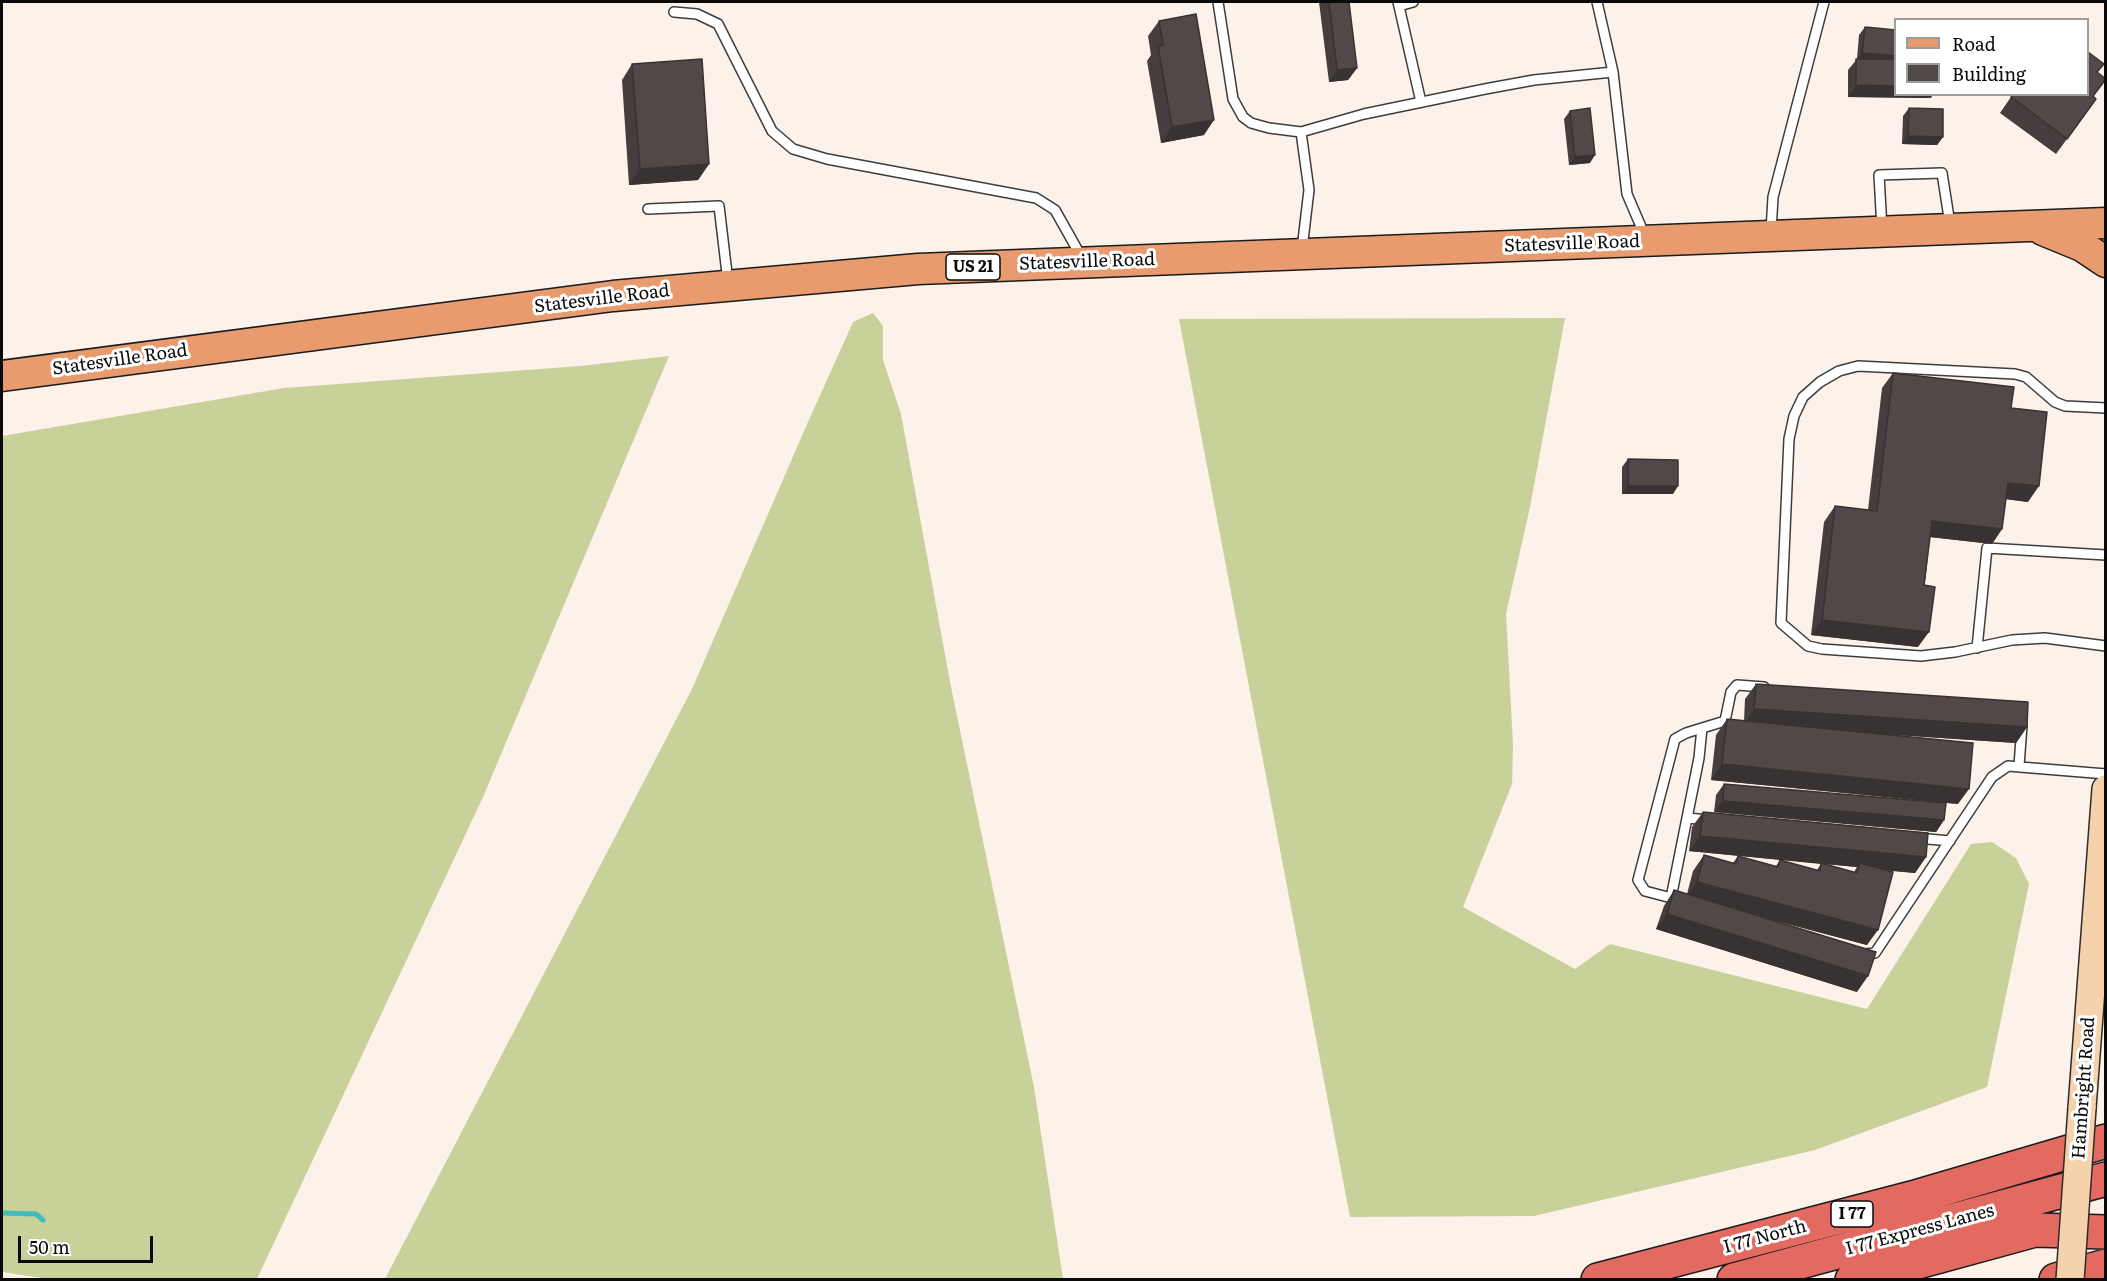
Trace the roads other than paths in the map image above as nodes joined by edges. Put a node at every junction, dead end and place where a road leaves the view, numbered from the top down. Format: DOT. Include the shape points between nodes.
graph roads {
  1 [pos="1218,2"];
  2 [pos="1413,2"];
  3 [pos="1597,2"];
  4 [pos="1824,2"];
  5 [pos="1398,4"];
  6 [pos="674,12"];
  7 [pos="1612,72"];
  8 [pos="1421,102"];
  9 [pos="1301,132"];
  10 [pos="2106,205"];
  11 [pos="648,209"];
  12 [pos="2095,224"];
  13 [pos="2035,226"];
  14 [pos="1950,230"];
  15 [pos="1882,232"];
  16 [pos="1771,236"];
  17 [pos="1647,241"];
  18 [pos="1302,254"];
  19 [pos="1084,262"];
  20 [pos="2106,262"];
  21 [pos="728,285"];
  22 [pos="2,376"];
  23 [pos="2106,408"];
  24 [pos="2106,555"];
  25 [pos="2106,646"];
  26 [pos="1977,648"];
  27 [pos="1772,687"];
  28 [pos="2022,712"];
  29 [pos="1702,728"];
  30 [pos="2019,766"];
  31 [pos="2106,774"];
  32 [pos="2106,789"];
  33 [pos="1687,818"];
  34 [pos="1723,821"];
  35 [pos="1902,837"];
  36 [pos="1950,841"];
  37 [pos="1671,898"];
  38 [pos="1694,905"];
  39 [pos="1855,951"];
  40 [pos="2106,1141"];
  41 [pos="2106,1179"];
  42 [pos="2106,1214"];
  43 [pos="2073,1231"];
  44 [pos="2106,1233"];
  45 [pos="2009,1248"];
  46 [pos="2106,1266"];
  47 [pos="1598,1280"];
  48 [pos="1734,1280"];
  49 [pos="1852,1280"];
  50 [pos="1933,1280"];
  51 [pos="2056,1280"];
  52 [pos="2070,1280"];
  1 -- 9 [label="lane" via="1233,99 1243,117 1269,128"];
  2 -- 5 [label="lane"];
  3 -- 7 [label="lane"];
  4 -- 16 [label="lane" via="1773,196"];
  5 -- 8 [label="lane"];
  6 -- 19 [label="lane" via="697,14 718,24 772,131 793,149 827,159 1036,198 1055,210"];
  7 -- 8 [label="lane" via="1534,80"];
  7 -- 17 [label="lane" via="1628,194"];
  8 -- 9 [label="lane"];
  9 -- 18 [label="lane" via="1309,190"];
  10 -- 12 [label="main road"];
  11 -- 21 [label="lane" via="719,206"];
  12 -- 13 [label="main road, Statesville Road / US 21"];
  13 -- 14 [label="main road, Statesville Road / US 21"];
  13 -- 20 [label="main road" via="2082,246"];
  14 -- 15 [label="main road, Statesville Road / US 21"];
  14 -- 15 [label="lane" via="1942,173 1879,175"];
  15 -- 16 [label="main road, Statesville Road / US 21"];
  16 -- 17 [label="main road, Statesville Road / US 21"];
  17 -- 18 [label="main road, Statesville Road / US 21"];
  18 -- 19 [label="main road, Statesville Road / US 21"];
  19 -- 21 [label="main road, Statesville Road / US 21" via="918,269"];
  21 -- 22 [label="main road, Statesville Road / US 21" via="613,296"];
  23 -- 26 [label="lane" via="2065,406 2026,377 2015,374 1858,366 1820,382 1798,406 1789,439 1781,623 1808,646 1822,649 1920,656"];
  24 -- 26 [label="lane" via="1987,548"];
  25 -- 26 [label="lane" via="2045,638"];
  27 -- 29 [label="lane" via="1737,685 1731,692 1725,721"];
  28 -- 30 [label="lane"];
  29 -- 33 [label="lane"];
  29 -- 37 [label="lane" via="1675,739 1638,880 1645,891"];
  30 -- 31 [label="lane"];
  30 -- 36 [label="lane" via="2008,766 1992,777"];
  32 -- 43 [label="main road, Hambright Road, bridge"];
  33 -- 34 [label="lane"];
  33 -- 37 [label="lane"];
  35 -- 36 [label="lane"];
  36 -- 39 [label="lane" via="1875,953"];
  37 -- 38 [label="lane"];
  40 -- 47 [label="highway, I 77 North / I 77" via="1912,1198"];
  41 -- 48 [label="highway, I 77 Express Lanes / I 77"];
  42 -- 43 [label="highway"];
  43 -- 44 [label="highway"];
  43 -- 45 [label="highway" via="2035,1230"];
  43 -- 52 [label="main road, Hambright Road, bridge"];
  45 -- 49 [label="highway"];
  45 -- 50 [label="highway"];
  46 -- 51 [label="highway"];
}
